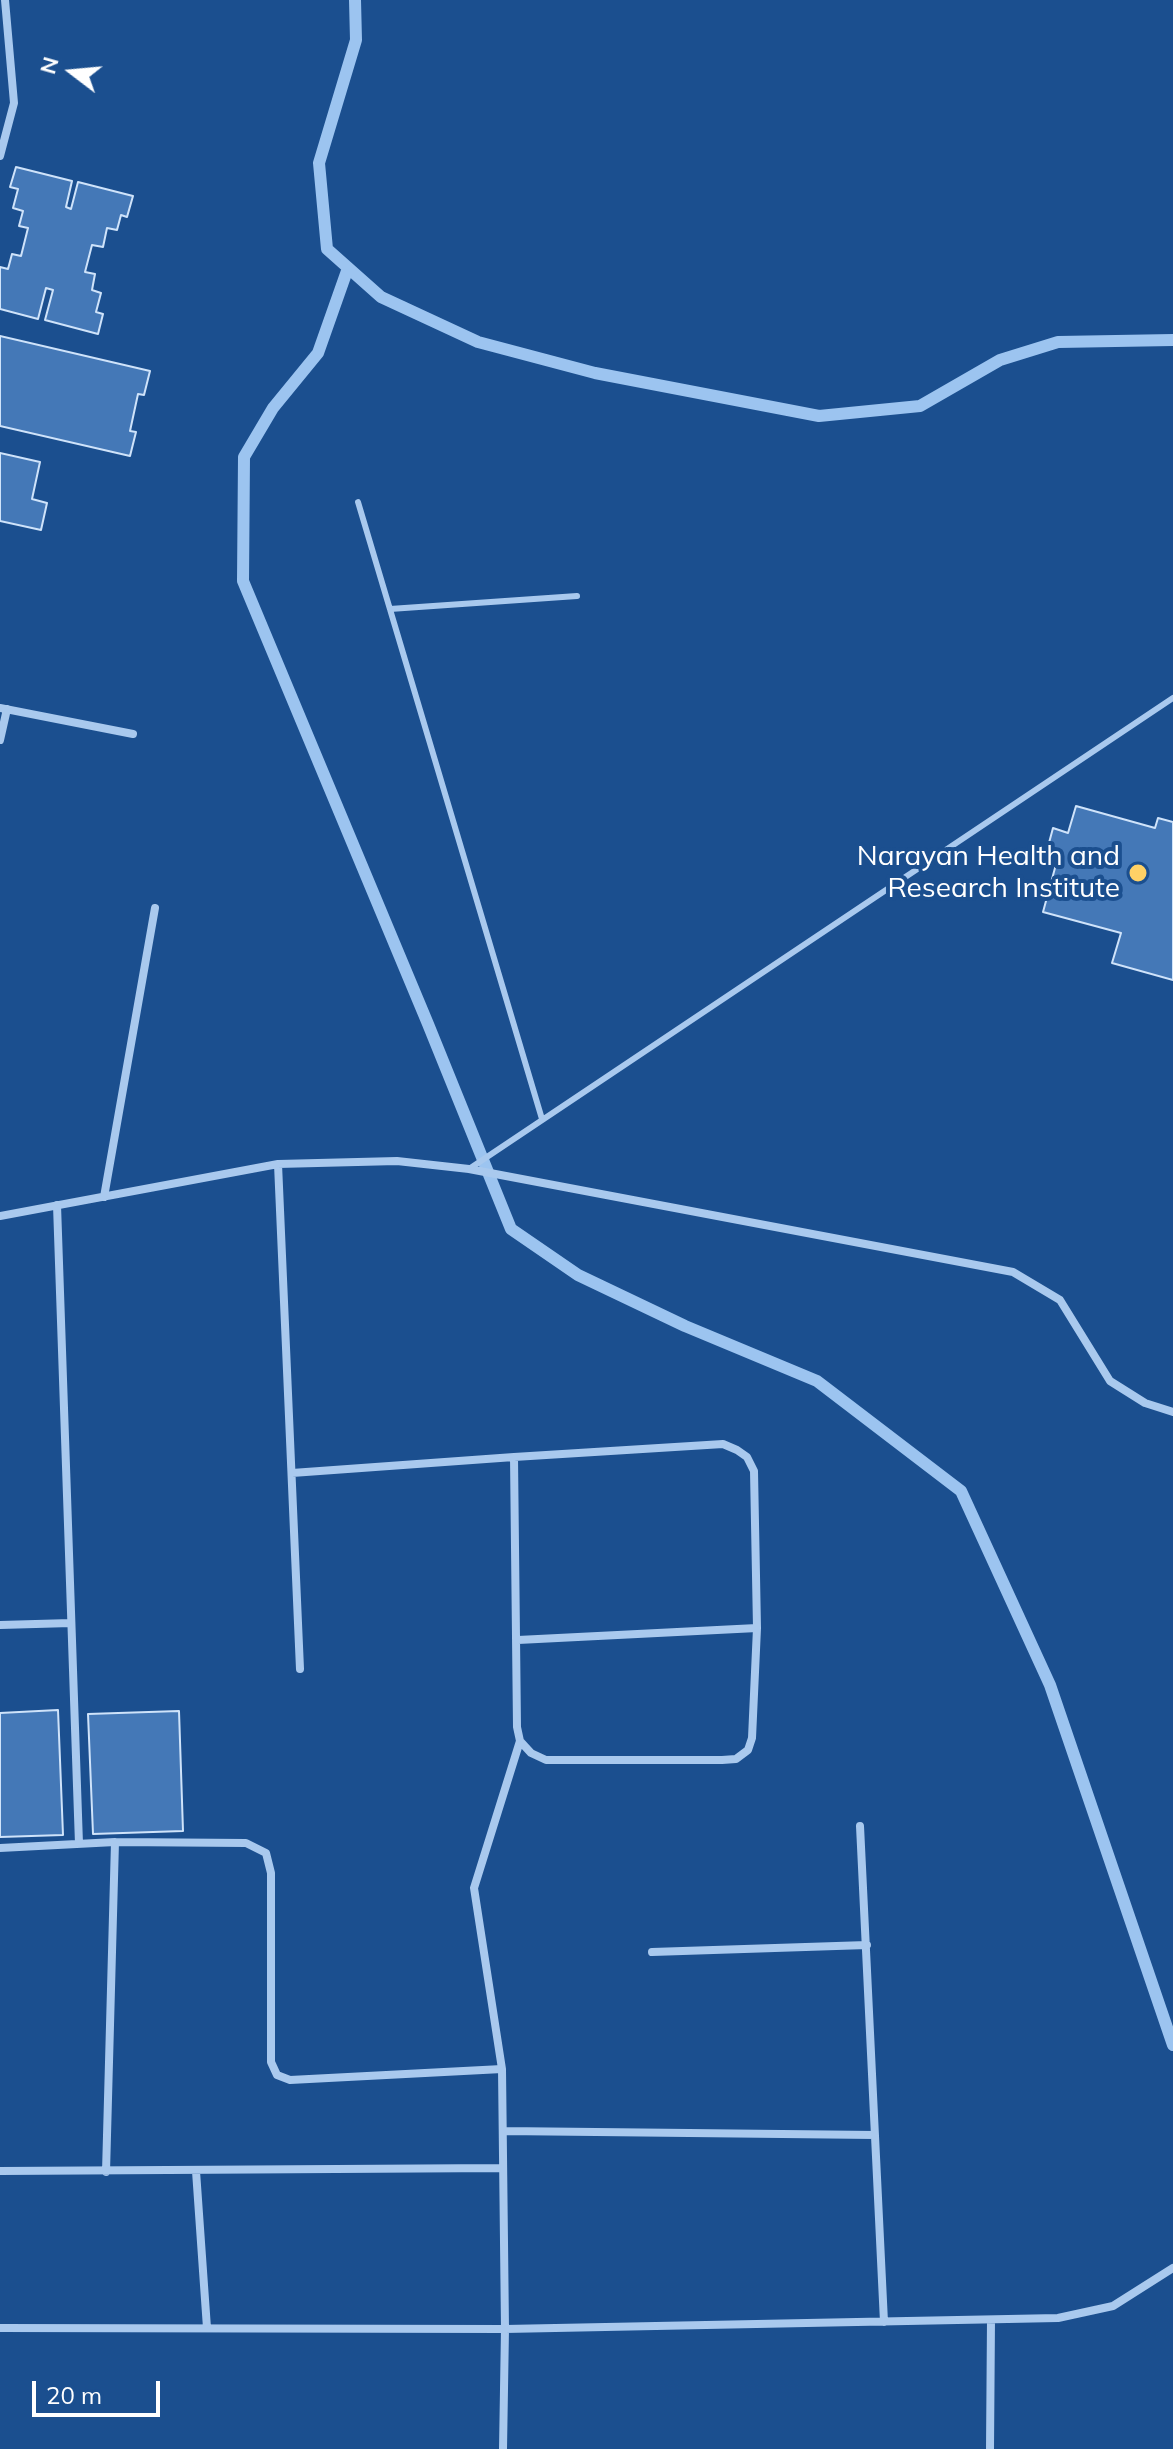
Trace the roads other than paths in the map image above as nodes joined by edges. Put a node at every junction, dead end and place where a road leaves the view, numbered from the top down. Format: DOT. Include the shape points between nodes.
graph roads {
  1 [pos="5,0"];
  2 [pos="0,156"];
  3 [pos="358,502"];
  4 [pos="577,596"];
  5 [pos="390,609"];
  6 [pos="1173,698"];
  7 [pos="3,708"];
  8 [pos="133,734"];
  9 [pos="0,740"];
  10 [pos="155,908"];
  11 [pos="542,1119"];
  12 [pos="278,1164"];
  13 [pos="469,1169"];
  14 [pos="104,1197"];
  15 [pos="57,1205"];
  16 [pos="0,1216"];
  17 [pos="1173,1412"];
  18 [pos="514,1457"];
  19 [pos="292,1473"];
  20 [pos="71,1623"];
  21 [pos="0,1625"];
  22 [pos="757,1628"];
  23 [pos="518,1640"];
  24 [pos="300,1669"];
  25 [pos="520,1741"];
  26 [pos="860,1826"];
  27 [pos="115,1842"];
  28 [pos="79,1844"];
  29 [pos="0,1848"];
  30 [pos="867,1945"];
  31 [pos="652,1952"];
  32 [pos="502,2069"];
  33 [pos="503,2131"];
  34 [pos="875,2135"];
  35 [pos="503,2168"];
  36 [pos="0,2171"];
  37 [pos="196,2171"];
  38 [pos="106,2172"];
  39 [pos="1173,2268"];
  40 [pos="991,2320"];
  41 [pos="884,2322"];
  42 [pos="0,2328"];
  43 [pos="207,2328"];
  44 [pos="505,2329"];
  45 [pos="503,2449"];
  46 [pos="990,2449"];
  1 -- 2 [label="street" via="14,103"];
  3 -- 5 [label="lane"];
  4 -- 5 [label="lane"];
  5 -- 11 [label="lane"];
  6 -- 11 [label="lane"];
  7 -- 8 [label="street"];
  7 -- 9 [label="street"];
  10 -- 14 [label="street"];
  11 -- 13 [label="lane"];
  12 -- 13 [label="street" via="397,1161"];
  12 -- 14 [label="street"];
  12 -- 19 [label="street"];
  13 -- 17 [label="street" via="1013,1272 1060,1300 1110,1381 1145,1403"];
  14 -- 15 [label="street"];
  15 -- 16 [label="street"];
  15 -- 20 [label="street"];
  18 -- 19 [label="street"];
  18 -- 22 [label="street" via="723,1444 747,1457 754,1471"];
  18 -- 23 [label="street"];
  19 -- 24 [label="street"];
  20 -- 21 [label="street"];
  20 -- 28 [label="street"];
  22 -- 23 [label="street"];
  22 -- 25 [label="street" via="752,1738 748,1750 736,1759 546,1760"];
  23 -- 25 [label="street"];
  25 -- 32 [label="street" via="474,1888"];
  26 -- 30 [label="street"];
  27 -- 28 [label="street"];
  27 -- 32 [label="street" via="246,1843 266,1853 271,1873 271,2062 277,2075 290,2080"];
  27 -- 38 [label="street"];
  28 -- 29 [label="street"];
  30 -- 31 [label="street"];
  30 -- 34 [label="street"];
  32 -- 33 [label="street"];
  33 -- 34 [label="street"];
  33 -- 35 [label="street"];
  34 -- 41 [label="street"];
  35 -- 37 [label="street"];
  35 -- 44 [label="street"];
  36 -- 38 [label="street"];
  37 -- 38 [label="street"];
  37 -- 43 [label="street"];
  39 -- 40 [label="street" via="1113,2306 1058,2318"];
  40 -- 41 [label="street"];
  40 -- 46 [label="street"];
  41 -- 44 [label="street"];
  42 -- 43 [label="street"];
  43 -- 44 [label="street"];
  44 -- 45 [label="street"];
}
